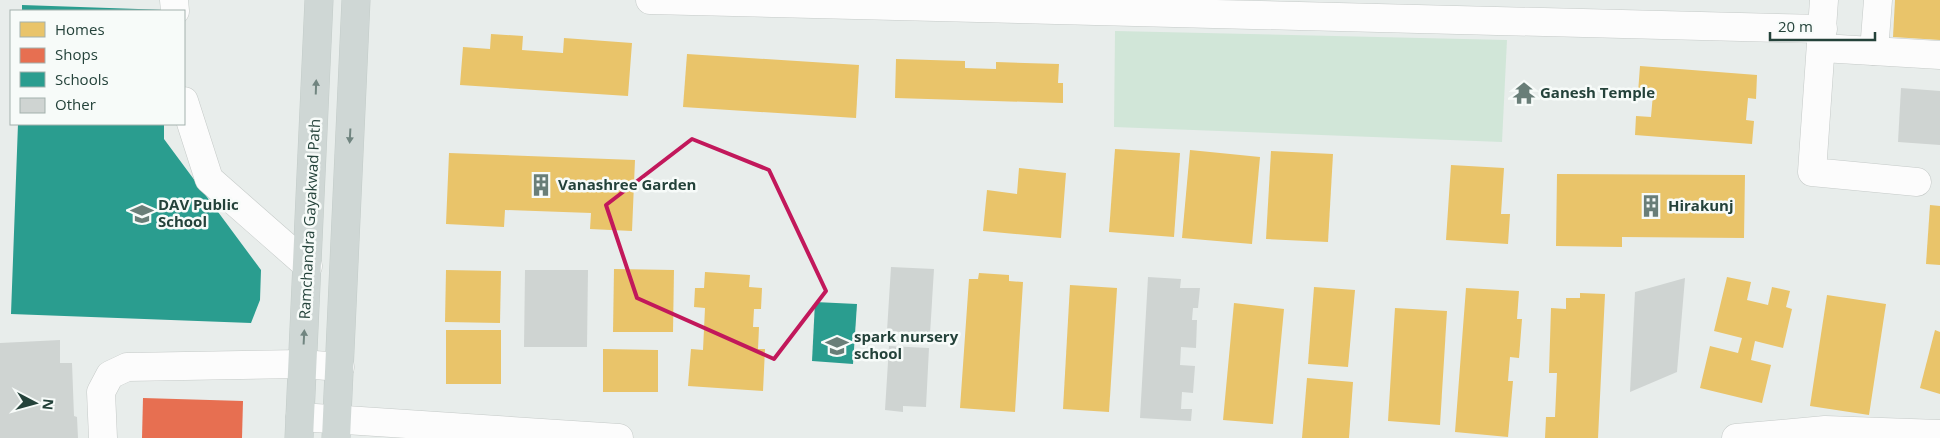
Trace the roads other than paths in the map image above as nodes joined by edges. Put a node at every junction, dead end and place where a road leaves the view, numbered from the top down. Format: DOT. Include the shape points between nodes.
graph roads {
  1 [pos="320,0"];
  2 [pos="356,0"];
  3 [pos="650,0"];
  4 [pos="1824,0"];
  5 [pos="1878,0"];
  6 [pos="1822,39"];
  7 [pos="1874,51"];
  8 [pos="1940,55"];
  9 [pos="185,104"];
  10 [pos="1917,182"];
  11 [pos="308,266"];
  12 [pos="302,364"];
  13 [pos="340,367"];
  14 [pos="300,427"];
  15 [pos="336,428"];
  16 [pos="1940,434"];
  17 [pos="103,438"];
  18 [pos="619,438"];
  19 [pos="1736,438"];
  11 -- 1 [label="main road, Ramchandra Gayakwad Path, one-way"];
  2 -- 13 [label="main road, one-way"];
  3 -- 6 [label="street"];
  4 -- 6 [label="street"];
  5 -- 7 [label="street"];
  6 -- 7 [label="street"];
  6 -- 10 [label="street" via="1812,172"];
  7 -- 8 [label="street"];
  9 -- 11 [label="street" via="209,179"];
  12 -- 11 [label="main road, Ramchandra Gayakwad Path, one-way"];
  12 -- 13 [label="street"];
  12 -- 14 [label="main road, Ramchandra Gayakwad Path"];
  12 -- 17 [label="street" via="127,367 110,375 101,392"];
  13 -- 15 [label="main road"];
  14 -- 15 [label="street"];
  15 -- 18 [label="street"];
  16 -- 19 [label="street" via="1825,430"];
}
